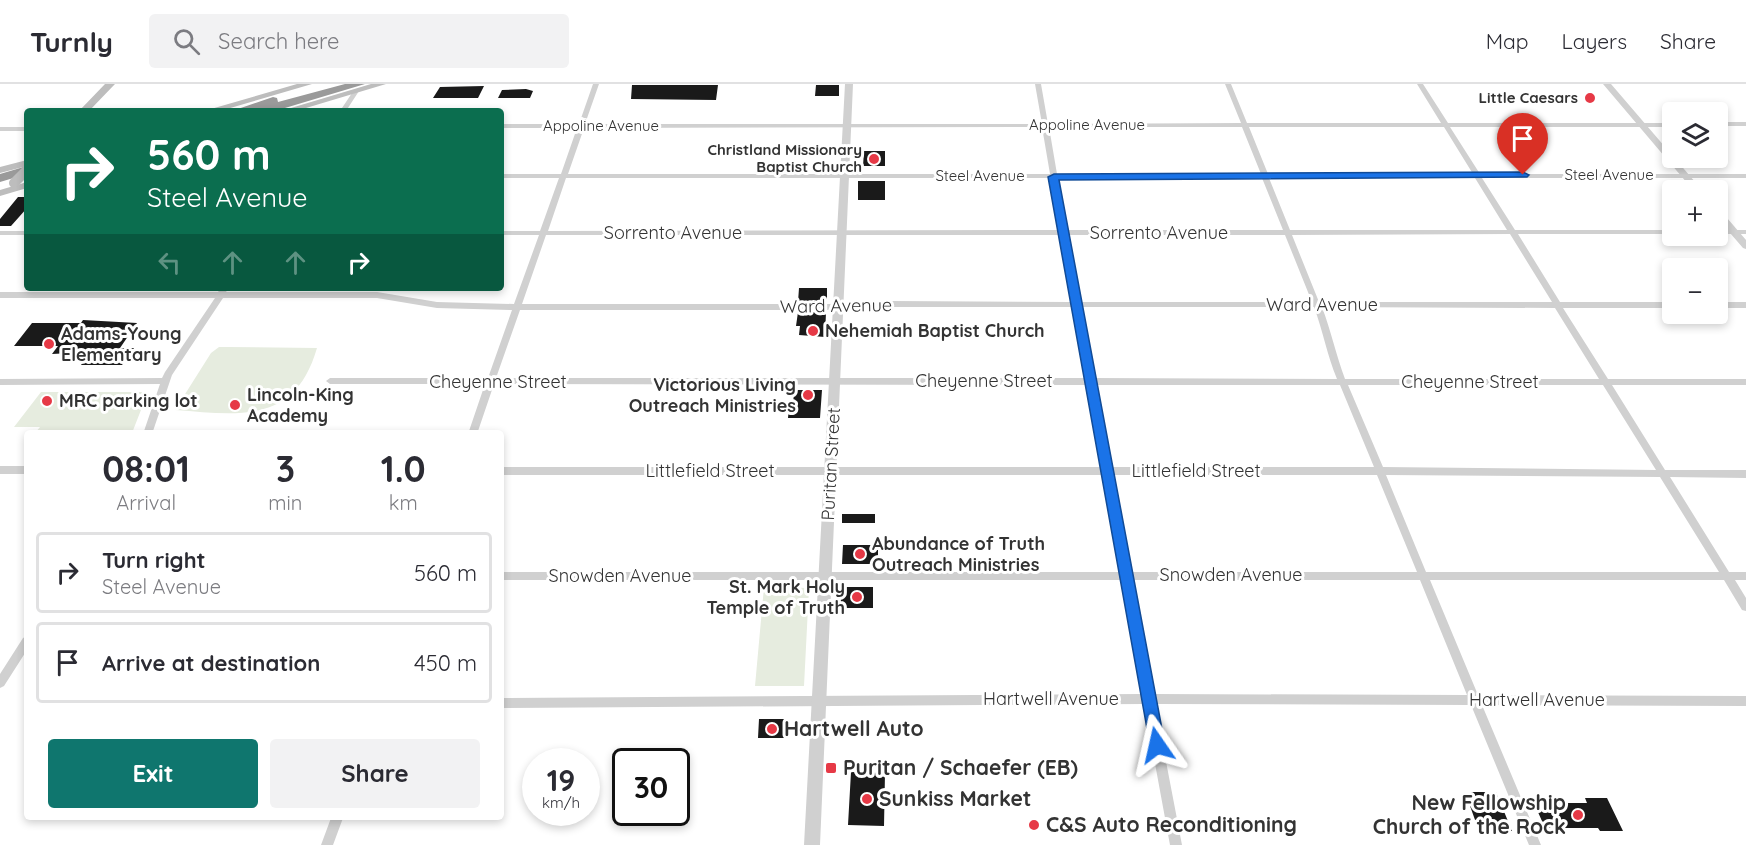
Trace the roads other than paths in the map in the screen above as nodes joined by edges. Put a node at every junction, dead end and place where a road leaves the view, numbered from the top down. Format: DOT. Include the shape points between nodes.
graph roads {
  1 [pos="110,84"];
  2 [pos="307,84"];
  3 [pos="335,84"];
  4 [pos="381,84"];
  5 [pos="596,84"];
  6 [pos="849,84"];
  7 [pos="1038,84"];
  8 [pos="1228,84"];
  9 [pos="1420,84"];
  10 [pos="1607,84"];
  11 [pos="357,88"];
  12 [pos="87,108"];
  13 [pos="220,108"];
  14 [pos="249,108"];
  15 [pos="274,108"];
  16 [pos="295,108"];
  17 [pos="345,108"];
  18 [pos="1044,124"];
  19 [pos="1642,124"];
  20 [pos="1662,124"];
  21 [pos="1728,124"];
  22 [pos="1746,124"];
  23 [pos="847,125"];
  24 [pos="1244,125"];
  25 [pos="1445,125"];
  26 [pos="504,126"];
  27 [pos="580,126"];
  28 [pos="0,129"];
  29 [pos="24,129"];
  30 [pos="24,166"];
  31 [pos="24,172"];
  32 [pos="1477,175"];
  33 [pos="1685,175"];
  34 [pos="504,176"];
  35 [pos="563,176"];
  36 [pos="844,176"];
  37 [pos="1746,176"];
  38 [pos="1054,177"];
  39 [pos="1265,177"];
  40 [pos="1689,180"];
  41 [pos="5,183"];
  42 [pos="24,185"];
  43 [pos="1728,225"];
  44 [pos="0,232"];
  45 [pos="842,232"];
  46 [pos="1662,232"];
  47 [pos="1728,232"];
  48 [pos="1734,232"];
  49 [pos="1746,232"];
  50 [pos="24,233"];
  51 [pos="504,233"];
  52 [pos="543,233"];
  53 [pos="1063,233"];
  54 [pos="1287,233"];
  55 [pos="1513,233"];
  56 [pos="1746,246"];
  57 [pos="223,291"];
  58 [pos="0,295"];
  59 [pos="1316,304"];
  60 [pos="1559,305"];
  61 [pos="1662,305"];
  62 [pos="1728,305"];
  63 [pos="1746,305"];
  64 [pos="838,306"];
  65 [pos="1075,306"];
  66 [pos="518,307"];
  67 [pos="165,381"];
  68 [pos="330,381"];
  69 [pos="835,381"];
  70 [pos="1089,381"];
  71 [pos="1344,381"];
  72 [pos="0,382"];
  73 [pos="490,382"];
  74 [pos="1605,382"];
  75 [pos="1746,382"];
  76 [pos="148,430"];
  77 [pos="473,430"];
  78 [pos="0,470"];
  79 [pos="24,470"];
  80 [pos="830,470"];
  81 [pos="504,471"];
  82 [pos="1106,471"];
  83 [pos="1380,471"];
  84 [pos="1662,474"];
  85 [pos="1746,474"];
  86 [pos="1124,575"];
  87 [pos="1422,575"];
  88 [pos="504,576"];
  89 [pos="825,576"];
  90 [pos="1726,576"];
  91 [pos="1746,576"];
  92 [pos="1746,607"];
  93 [pos="24,646"];
  94 [pos="0,683"];
  95 [pos="1148,699"];
  96 [pos="819,700"];
  97 [pos="1474,700"];
  98 [pos="1746,701"];
  99 [pos="504,703"];
  100 [pos="336,820"];
  101 [pos="327,845"];
  102 [pos="812,845"];
  103 [pos="1176,845"];
  104 [pos="1534,845"];
  1 -- 12 [label="main road"];
  2 -- 13 [label="main road"];
  3 -- 14 [label="highway"];
  4 -- 11 [label="main road"];
  5 -- 27 [label="street"];
  6 -- 23 [label="street, Puritan Street"];
  7 -- 18 [label="street"];
  8 -- 24 [label="street"];
  9 -- 25 [label="street"];
  10 -- 19 [label="street"];
  11 -- 15 [label="highway"];
  11 -- 16 [label="main road"];
  11 -- 17 [label="street"];
  18 -- 23 [label="street, Appoline Avenue"];
  18 -- 24 [label="street, Appoline Avenue"];
  18 -- 38 [label="street"];
  19 -- 20 [label="street, Appoline Avenue"];
  19 -- 25 [label="street, Appoline Avenue"];
  19 -- 33 [label="street"];
  21 -- 22 [label="street"];
  23 -- 27 [label="street, Appoline Avenue"];
  23 -- 36 [label="street, Puritan Street"];
  24 -- 25 [label="street, Appoline Avenue"];
  24 -- 39 [label="street"];
  25 -- 32 [label="street"];
  26 -- 27 [label="street, Appoline Avenue"];
  27 -- 35 [label="street"];
  28 -- 29 [label="street"];
  30 -- 41 [label="main road"];
  31 -- 41 [label="highway"];
  32 -- 33 [label="street, Steel Avenue"];
  32 -- 39 [label="street, Steel Avenue"];
  32 -- 55 [label="street"];
  33 -- 37 [label="street, Steel Avenue"];
  33 -- 40 [label="street"];
  34 -- 35 [label="street, Steel Avenue"];
  35 -- 36 [label="street, Steel Avenue"];
  35 -- 52 [label="street"];
  36 -- 38 [label="street, Steel Avenue"];
  36 -- 45 [label="street, Puritan Street"];
  38 -- 39 [label="street, Steel Avenue"];
  38 -- 53 [label="street"];
  39 -- 54 [label="street"];
  41 -- 42 [label="main road"];
  43 -- 48 [label="street"];
  44 -- 50 [label="street"];
  45 -- 52 [label="street, Sorrento Avenue"];
  45 -- 53 [label="street, Sorrento Avenue"];
  45 -- 64 [label="street, Puritan Street"];
  46 -- 55 [label="street, Sorrento Avenue"];
  47 -- 48 [label="street"];
  48 -- 49 [label="street"];
  48 -- 56 [label="street"];
  51 -- 52 [label="street, Sorrento Avenue"];
  52 -- 66 [label="street"];
  53 -- 54 [label="street, Sorrento Avenue"];
  53 -- 65 [label="street"];
  54 -- 55 [label="street, Sorrento Avenue"];
  54 -- 59 [label="street"];
  55 -- 60 [label="street"];
  57 -- 58 [label="street, Ward Avenue"];
  57 -- 66 [label="street, Ward Avenue" via="377,295 437,305"];
  57 -- 67 [label="street"];
  59 -- 60 [label="street, Ward Avenue"];
  59 -- 65 [label="street, Ward Avenue"];
  59 -- 71 [label="street"];
  60 -- 61 [label="street, Ward Avenue"];
  60 -- 74 [label="street"];
  62 -- 63 [label="street"];
  64 -- 65 [label="street, Ward Avenue"];
  64 -- 66 [label="street, Ward Avenue"];
  64 -- 69 [label="street, Puritan Street"];
  65 -- 70 [label="street"];
  66 -- 73 [label="street"];
  67 -- 72 [label="street"];
  67 -- 76 [label="street"];
  68 -- 73 [label="street, Cheyenne Street"];
  69 -- 70 [label="street, Cheyenne Street"];
  69 -- 73 [label="street, Cheyenne Street"];
  69 -- 80 [label="street, Puritan Street"];
  70 -- 71 [label="street, Cheyenne Street"];
  70 -- 82 [label="street"];
  71 -- 74 [label="street, Cheyenne Street"];
  71 -- 83 [label="street"];
  73 -- 77 [label="street"];
  74 -- 75 [label="street, Cheyenne Street"];
  74 -- 84 [label="street"];
  78 -- 79 [label="street"];
  80 -- 81 [label="street, Littlefield Street"];
  80 -- 82 [label="street, Littlefield Street"];
  80 -- 89 [label="street, Puritan Street"];
  82 -- 83 [label="street, Littlefield Street"];
  82 -- 86 [label="street"];
  83 -- 84 [label="street, Littlefield Street"];
  83 -- 87 [label="street"];
  84 -- 85 [label="street, Littlefield Street"];
  84 -- 90 [label="street"];
  86 -- 87 [label="street, Snowden Avenue"];
  86 -- 89 [label="street, Snowden Avenue"];
  86 -- 95 [label="street"];
  87 -- 90 [label="street, Snowden Avenue"];
  87 -- 97 [label="street"];
  88 -- 89 [label="street, Snowden Avenue"];
  89 -- 96 [label="street, Puritan Street"];
  90 -- 91 [label="street, Snowden Avenue"];
  90 -- 92 [label="street"];
  93 -- 94 [label="street"];
  95 -- 96 [label="street, Hartwell Avenue"];
  95 -- 97 [label="street, Hartwell Avenue"];
  95 -- 103 [label="street"];
  96 -- 99 [label="street, Hartwell Avenue"];
  96 -- 102 [label="street, Puritan Street"];
  97 -- 98 [label="street, Hartwell Avenue"];
  97 -- 104 [label="street"];
  100 -- 101 [label="street"];
}
